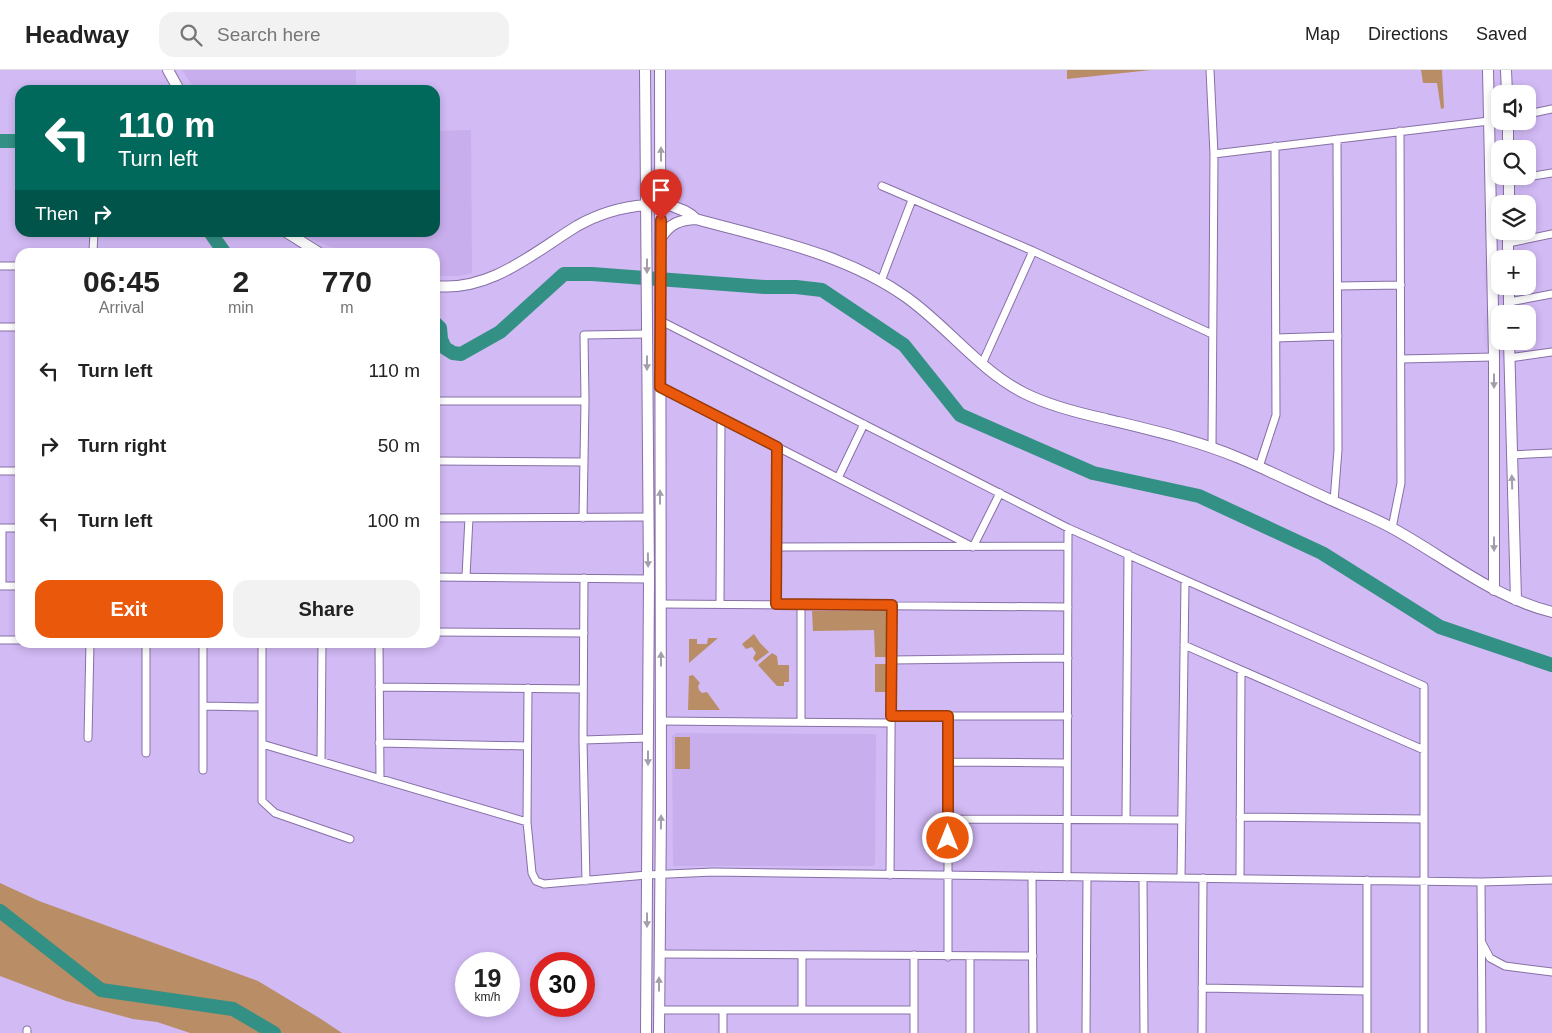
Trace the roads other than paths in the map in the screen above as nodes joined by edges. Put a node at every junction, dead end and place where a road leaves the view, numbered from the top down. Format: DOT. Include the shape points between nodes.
graph roads {
  1 [pos="168,70"];
  2 [pos="645,70"];
  3 [pos="660,70"];
  4 [pos="1210,70"];
  5 [pos="1488,70"];
  6 [pos="1506,70"];
  7 [pos="176,85"];
  8 [pos="1507,85"];
  9 [pos="1552,109"];
  10 [pos="1536,112"];
  11 [pos="1489,121"];
  12 [pos="1400,132"];
  13 [pos="1337,139"];
  14 [pos="1492,140"];
  15 [pos="1275,146"];
  16 [pos="1214,154"];
  17 [pos="1552,173"];
  18 [pos="1536,175"];
  19 [pos="1495,185"];
  20 [pos="882,186"];
  21 [pos="912,200"];
  22 [pos="661,201"];
  23 [pos="646,205"];
  24 [pos="696,219"];
  25 [pos="1552,234"];
  26 [pos="294,237"];
  27 [pos="661,238"];
  28 [pos="1508,243"];
  29 [pos="312,248"];
  30 [pos="1508,250"];
  31 [pos="1033,252"];
  32 [pos="0,266"];
  33 [pos="15,266"];
  34 [pos="881,281"];
  35 [pos="1401,285"];
  36 [pos="440,286"];
  37 [pos="1338,286"];
  38 [pos="1552,294"];
  39 [pos="1509,295"];
  40 [pos="1509,302"];
  41 [pos="647,314"];
  42 [pos="661,321"];
  43 [pos="0,327"];
  44 [pos="15,327"];
  45 [pos="647,334"];
  46 [pos="1212,334"];
  47 [pos="1338,336"];
  48 [pos="1276,338"];
  49 [pos="1509,350"];
  50 [pos="1552,352"];
  51 [pos="1494,357"];
  52 [pos="1509,358"];
  53 [pos="1401,359"];
  54 [pos="982,364"];
  55 [pos="660,387"];
  56 [pos="440,401"];
  57 [pos="585,401"];
  58 [pos="721,418"];
  59 [pos="864,424"];
  60 [pos="777,447"];
  61 [pos="1212,447"];
  62 [pos="1552,453"];
  63 [pos="1511,455"];
  64 [pos="440,461"];
  65 [pos="584,462"];
  66 [pos="1260,467"];
  67 [pos="0,471"];
  68 [pos="15,471"];
  69 [pos="838,478"];
  70 [pos="1000,493"];
  71 [pos="1334,501"];
  72 [pos="648,517"];
  73 [pos="440,518"];
  74 [pos="468,518"];
  75 [pos="583,518"];
  76 [pos="1,528"];
  77 [pos="15,528"];
  78 [pos="1068,528"];
  79 [pos="1392,528"];
  80 [pos="1068,546"];
  81 [pos="776,547"];
  82 [pos="973,547"];
  83 [pos="1128,554"];
  84 [pos="466,576"];
  85 [pos="440,577"];
  86 [pos="584,578"];
  87 [pos="649,579"];
  88 [pos="1185,580"];
  89 [pos="1,586"];
  90 [pos="15,586"];
  91 [pos="1494,590"];
  92 [pos="1516,600"];
  93 [pos="661,604"];
  94 [pos="720,604"];
  95 [pos="776,604"];
  96 [pos="801,605"];
  97 [pos="892,605"];
  98 [pos="1068,606"];
  99 [pos="1552,612"];
  100 [pos="440,632"];
  101 [pos="584,633"];
  102 [pos="0,640"];
  103 [pos="15,640"];
  104 [pos="1184,645"];
  105 [pos="90,648"];
  106 [pos="146,648"];
  107 [pos="203,648"];
  108 [pos="262,648"];
  109 [pos="322,648"];
  110 [pos="379,648"];
  111 [pos="1068,658"];
  112 [pos="892,660"];
  113 [pos="1241,670"];
  114 [pos="379,687"];
  115 [pos="528,688"];
  116 [pos="584,688"];
  117 [pos="203,706"];
  118 [pos="262,707"];
  119 [pos="948,716"];
  120 [pos="1068,716"];
  121 [pos="891,719"];
  122 [pos="661,721"];
  123 [pos="801,722"];
  124 [pos="88,738"];
  125 [pos="648,738"];
  126 [pos="583,740"];
  127 [pos="379,743"];
  128 [pos="262,744"];
  129 [pos="527,746"];
  130 [pos="1424,750"];
  131 [pos="146,753"];
  132 [pos="321,761"];
  133 [pos="948,762"];
  134 [pos="1068,763"];
  135 [pos="202,770"];
  136 [pos="380,778"];
  137 [pos="1240,817"];
  138 [pos="948,819"];
  139 [pos="1067,819"];
  140 [pos="1126,819"];
  141 [pos="1424,819"];
  142 [pos="1182,820"];
  143 [pos="527,822"];
  144 [pos="350,839"];
  145 [pos="890,874"];
  146 [pos="948,875"];
  147 [pos="647,876"];
  148 [pos="661,876"];
  149 [pos="1032,876"];
  150 [pos="1067,877"];
  151 [pos="1087,877"];
  152 [pos="1143,878"];
  153 [pos="1182,878"];
  154 [pos="1203,878"];
  155 [pos="1240,879"];
  156 [pos="1367,880"];
  157 [pos="1552,880"];
  158 [pos="586,881"];
  159 [pos="1424,881"];
  160 [pos="1481,882"];
  161 [pos="1481,943"];
  162 [pos="660,954"];
  163 [pos="802,955"];
  164 [pos="914,955"];
  165 [pos="948,956"];
  166 [pos="970,956"];
  167 [pos="1033,956"];
  168 [pos="1552,972"];
  169 [pos="1202,988"];
  170 [pos="1366,991"];
  171 [pos="659,1010"];
  172 [pos="723,1010"];
  173 [pos="802,1010"];
  174 [pos="913,1010"];
  175 [pos="646,1033"];
  176 [pos="659,1033"];
  177 [pos="723,1033"];
  178 [pos="914,1033"];
  179 [pos="970,1033"];
  180 [pos="1033,1033"];
  181 [pos="1086,1033"];
  182 [pos="1144,1033"];
  183 [pos="1202,1033"];
  184 [pos="1367,1033"];
  185 [pos="1424,1033"];
  186 [pos="1482,1033"];
  1 -- 7 [label="main road"];
  2 -- 23 [label="main road"];
  22 -- 3 [label="main road, one-way"];
  4 -- 16 [label="street"];
  5 -- 11 [label="main road"];
  6 -- 8 [label="main road"];
  9 -- 10 [label="street"];
  11 -- 12 [label="street"];
  11 -- 14 [label="main road"];
  12 -- 13 [label="street"];
  12 -- 35 [label="street"];
  13 -- 15 [label="street"];
  13 -- 37 [label="street"];
  15 -- 16 [label="street"];
  15 -- 48 [label="street"];
  16 -- 46 [label="street"];
  17 -- 18 [label="street"];
  19 -- 51 [label="main road"];
  20 -- 21 [label="street"];
  21 -- 31 [label="street"];
  21 -- 34 [label="street"];
  22 -- 24 [label="main road" via="691,213"];
  22 -- 27 [label="main road"];
  23 -- 36 [label="main road" via="617,210 590,220 519,264 483,281"];
  23 -- 41 [label="main road, one-way"];
  24 -- 27 [label="main road" via="675,222"];
  24 -- 34 [label="main road" via="827,256"];
  25 -- 28 [label="street"];
  26 -- 29 [label="main road"];
  27 -- 42 [label="main road"];
  28 -- 30 [label="main road"];
  31 -- 46 [label="street"];
  31 -- 54 [label="street"];
  32 -- 33 [label="street"];
  34 -- 54 [label="main road" via="930,315"];
  35 -- 37 [label="street"];
  35 -- 53 [label="street"];
  37 -- 47 [label="street"];
  38 -- 40 [label="street"];
  39 -- 40 [label="main road"];
  41 -- 42 [label="main road"];
  41 -- 45 [label="main road"];
  42 -- 55 [label="main road"];
  42 -- 59 [label="street"];
  43 -- 44 [label="street"];
  45 -- 57 [label="street" via="584,335"];
  45 -- 72 [label="main road, one-way"];
  46 -- 61 [label="street"];
  47 -- 48 [label="street"];
  47 -- 71 [label="street" via="1338,450"];
  48 -- 66 [label="street" via="1276,415"];
  49 -- 52 [label="main road"];
  50 -- 52 [label="street"];
  51 -- 53 [label="street"];
  51 -- 91 [label="main road, one-way"];
  52 -- 63 [label="main road"];
  53 -- 79 [label="street" via="1401,483"];
  54 -- 61 [label="main road" via="1016,388 1046,403"];
  55 -- 58 [label="street"];
  93 -- 55 [label="main road, one-way"];
  56 -- 57 [label="street"];
  57 -- 65 [label="street"];
  58 -- 60 [label="street"];
  58 -- 94 [label="street"];
  59 -- 69 [label="street"];
  59 -- 70 [label="street"];
  60 -- 69 [label="street"];
  60 -- 81 [label="street"];
  61 -- 66 [label="main road"];
  62 -- 63 [label="street"];
  92 -- 63 [label="main road, one-way"];
  64 -- 65 [label="street"];
  65 -- 75 [label="street"];
  66 -- 71 [label="main road"];
  67 -- 68 [label="street"];
  69 -- 82 [label="street"];
  70 -- 78 [label="street"];
  70 -- 82 [label="street"];
  71 -- 79 [label="main road"];
  72 -- 75 [label="street"];
  72 -- 87 [label="main road, one-way"];
  73 -- 74 [label="street"];
  74 -- 75 [label="street"];
  74 -- 84 [label="street"];
  76 -- 77 [label="street"];
  76 -- 89 [label="street"];
  78 -- 80 [label="street"];
  78 -- 83 [label="street"];
  79 -- 91 [label="main road"];
  80 -- 82 [label="street"];
  80 -- 98 [label="street"];
  81 -- 82 [label="street"];
  81 -- 95 [label="street"];
  83 -- 88 [label="street"];
  83 -- 140 [label="street"];
  84 -- 85 [label="street"];
  84 -- 86 [label="street"];
  86 -- 87 [label="street"];
  86 -- 101 [label="street"];
  87 -- 125 [label="main road"];
  88 -- 104 [label="street"];
  88 -- 130 [label="street" via="1424,686"];
  89 -- 90 [label="street"];
  91 -- 92 [label="main road"];
  92 -- 99 [label="main road"];
  93 -- 94 [label="street"];
  122 -- 93 [label="main road, one-way"];
  94 -- 95 [label="street"];
  95 -- 96 [label="street"];
  96 -- 97 [label="street"];
  96 -- 123 [label="street"];
  97 -- 98 [label="street"];
  97 -- 112 [label="street"];
  98 -- 111 [label="street"];
  100 -- 101 [label="street"];
  101 -- 116 [label="street"];
  102 -- 103 [label="street"];
  104 -- 113 [label="street"];
  104 -- 142 [label="street"];
  105 -- 124 [label="street"];
  106 -- 131 [label="street"];
  107 -- 117 [label="street"];
  108 -- 118 [label="street"];
  109 -- 132 [label="street"];
  110 -- 114 [label="street"];
  111 -- 112 [label="street"];
  111 -- 120 [label="street"];
  112 -- 121 [label="street"];
  113 -- 130 [label="street"];
  113 -- 137 [label="street"];
  114 -- 115 [label="street"];
  114 -- 127 [label="street"];
  115 -- 116 [label="street"];
  115 -- 129 [label="street"];
  116 -- 126 [label="street"];
  117 -- 118 [label="street"];
  117 -- 135 [label="street"];
  118 -- 128 [label="street"];
  119 -- 120 [label="street"];
  119 -- 121 [label="street"];
  119 -- 133 [label="street"];
  120 -- 134 [label="street"];
  121 -- 123 [label="street"];
  121 -- 145 [label="street"];
  122 -- 123 [label="street"];
  148 -- 122 [label="main road, one-way"];
  125 -- 126 [label="street"];
  125 -- 147 [label="main road, one-way"];
  126 -- 158 [label="street"];
  127 -- 129 [label="street"];
  127 -- 136 [label="street"];
  128 -- 132 [label="street"];
  128 -- 144 [label="street" via="262,801 267,807"];
  129 -- 143 [label="street"];
  130 -- 141 [label="street"];
  132 -- 136 [label="street"];
  133 -- 134 [label="street"];
  133 -- 138 [label="street"];
  134 -- 139 [label="street"];
  136 -- 143 [label="street"];
  137 -- 141 [label="street"];
  137 -- 155 [label="street"];
  138 -- 139 [label="street"];
  138 -- 146 [label="street"];
  139 -- 140 [label="street"];
  139 -- 150 [label="street"];
  140 -- 142 [label="street"];
  141 -- 159 [label="street"];
  142 -- 153 [label="street"];
  143 -- 158 [label="street" via="532,873 536,881 544,884"];
  145 -- 146 [label="street"];
  145 -- 148 [label="street" via="714,872"];
  146 -- 149 [label="street"];
  146 -- 165 [label="street"];
  147 -- 148 [label="street"];
  147 -- 158 [label="street"];
  147 -- 175 [label="main road, one-way"];
  148 -- 162 [label="main road"];
  149 -- 150 [label="street"];
  149 -- 167 [label="street"];
  150 -- 151 [label="street"];
  151 -- 152 [label="street"];
  151 -- 181 [label="street"];
  152 -- 153 [label="street"];
  152 -- 182 [label="street"];
  153 -- 154 [label="street"];
  154 -- 155 [label="street"];
  154 -- 169 [label="street"];
  155 -- 156 [label="street"];
  156 -- 159 [label="street"];
  156 -- 170 [label="street"];
  157 -- 160 [label="street"];
  159 -- 160 [label="street"];
  159 -- 185 [label="street"];
  160 -- 161 [label="street"];
  161 -- 168 [label="street" via="1490,958 1505,966"];
  161 -- 186 [label="street"];
  162 -- 163 [label="street"];
  171 -- 162 [label="main road, one-way"];
  163 -- 164 [label="street"];
  163 -- 173 [label="street"];
  164 -- 165 [label="street"];
  164 -- 174 [label="street"];
  165 -- 166 [label="street"];
  166 -- 167 [label="street"];
  166 -- 179 [label="street"];
  167 -- 180 [label="street"];
  169 -- 170 [label="street"];
  169 -- 183 [label="street"];
  170 -- 184 [label="street"];
  171 -- 172 [label="street"];
  171 -- 176 [label="main road"];
  172 -- 173 [label="street"];
  172 -- 177 [label="street"];
  173 -- 174 [label="street"];
  174 -- 178 [label="street"];
}
